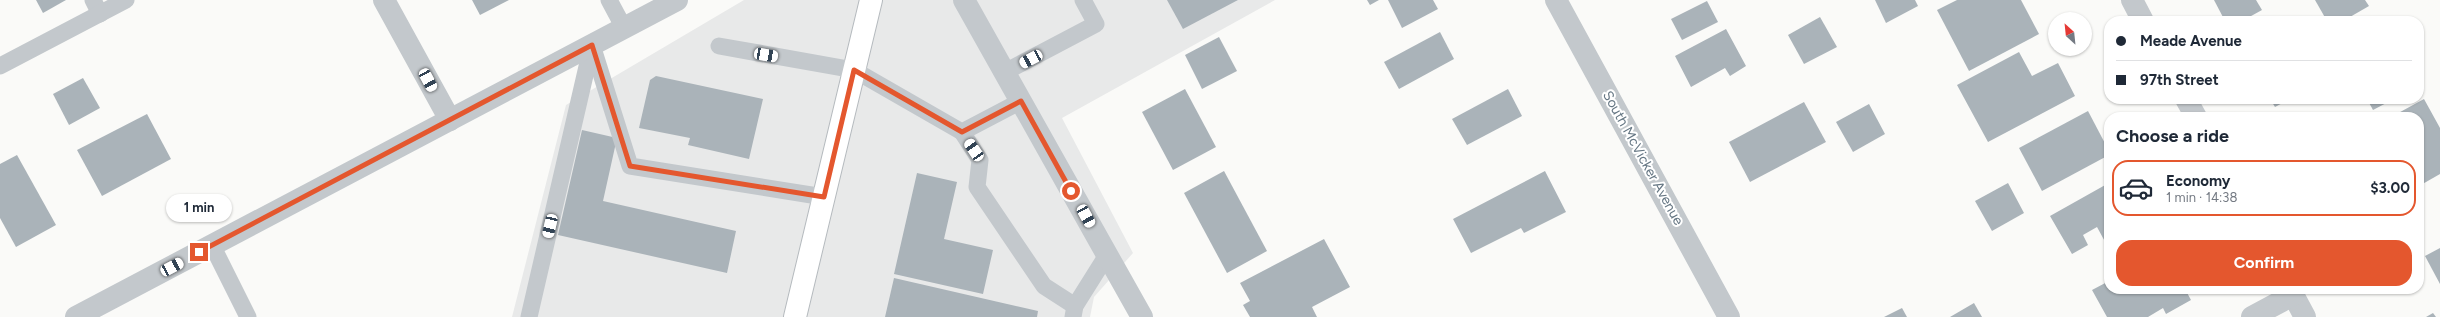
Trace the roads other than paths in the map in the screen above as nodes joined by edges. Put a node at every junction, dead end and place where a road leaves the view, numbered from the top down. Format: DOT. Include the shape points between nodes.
graph roads {
  1 [pos="126,0"];
  2 [pos="384,0"];
  3 [pos="609,0"];
  4 [pos="677,0"];
  5 [pos="871,0"];
  6 [pos="964,0"];
  7 [pos="1083,0"];
  8 [pos="1556,0"];
  9 [pos="2132,0"];
  10 [pos="96,7"];
  11 [pos="2140,16"];
  12 [pos="624,28"];
  13 [pos="592,45"];
  14 [pos="719,46"];
  15 [pos="0,66"];
  16 [pos="854,70"];
  17 [pos="1005,72"];
  18 [pos="1021,101"];
  19 [pos="450,120"];
  20 [pos="962,132"];
  21 [pos="824,197"];
  22 [pos="212,245"];
  23 [pos="1107,255"];
  24 [pos="2288,294"];
  25 [pos="2292,294"];
  26 [pos="1074,312"];
  27 [pos="76,317"];
  28 [pos="248,317"];
  29 [pos="529,317"];
  30 [pos="795,317"];
  31 [pos="1142,317"];
  32 [pos="1729,317"];
  33 [pos="2252,317"];
  34 [pos="2305,317"];
  1 -- 10 [label="lane"];
  2 -- 19 [label="street"];
  3 -- 12 [label="lane"];
  4 -- 12 [label="street"];
  5 -- 16 [label="main road"];
  6 -- 17 [label="street"];
  7 -- 17 [label="lane" via="1096,24"];
  8 -- 32 [label="street, South McVicker Avenue"];
  9 -- 11 [label="street"];
  10 -- 15 [label="lane"];
  12 -- 13 [label="street"];
  13 -- 19 [label="street"];
  13 -- 21 [label="lane" via="630,166"];
  13 -- 29 [label="lane"];
  14 -- 16 [label="lane"];
  16 -- 20 [label="lane"];
  16 -- 21 [label="main road"];
  17 -- 18 [label="street"];
  18 -- 20 [label="lane"];
  18 -- 23 [label="street"];
  19 -- 22 [label="street"];
  20 -- 26 [label="lane" via="980,160 977,187 1044,286"];
  21 -- 30 [label="main road"];
  22 -- 27 [label="street"];
  22 -- 28 [label="lane"];
  23 -- 26 [label="lane"];
  23 -- 31 [label="street"];
  24 -- 33 [label="street"];
  25 -- 34 [label="street"];
}
